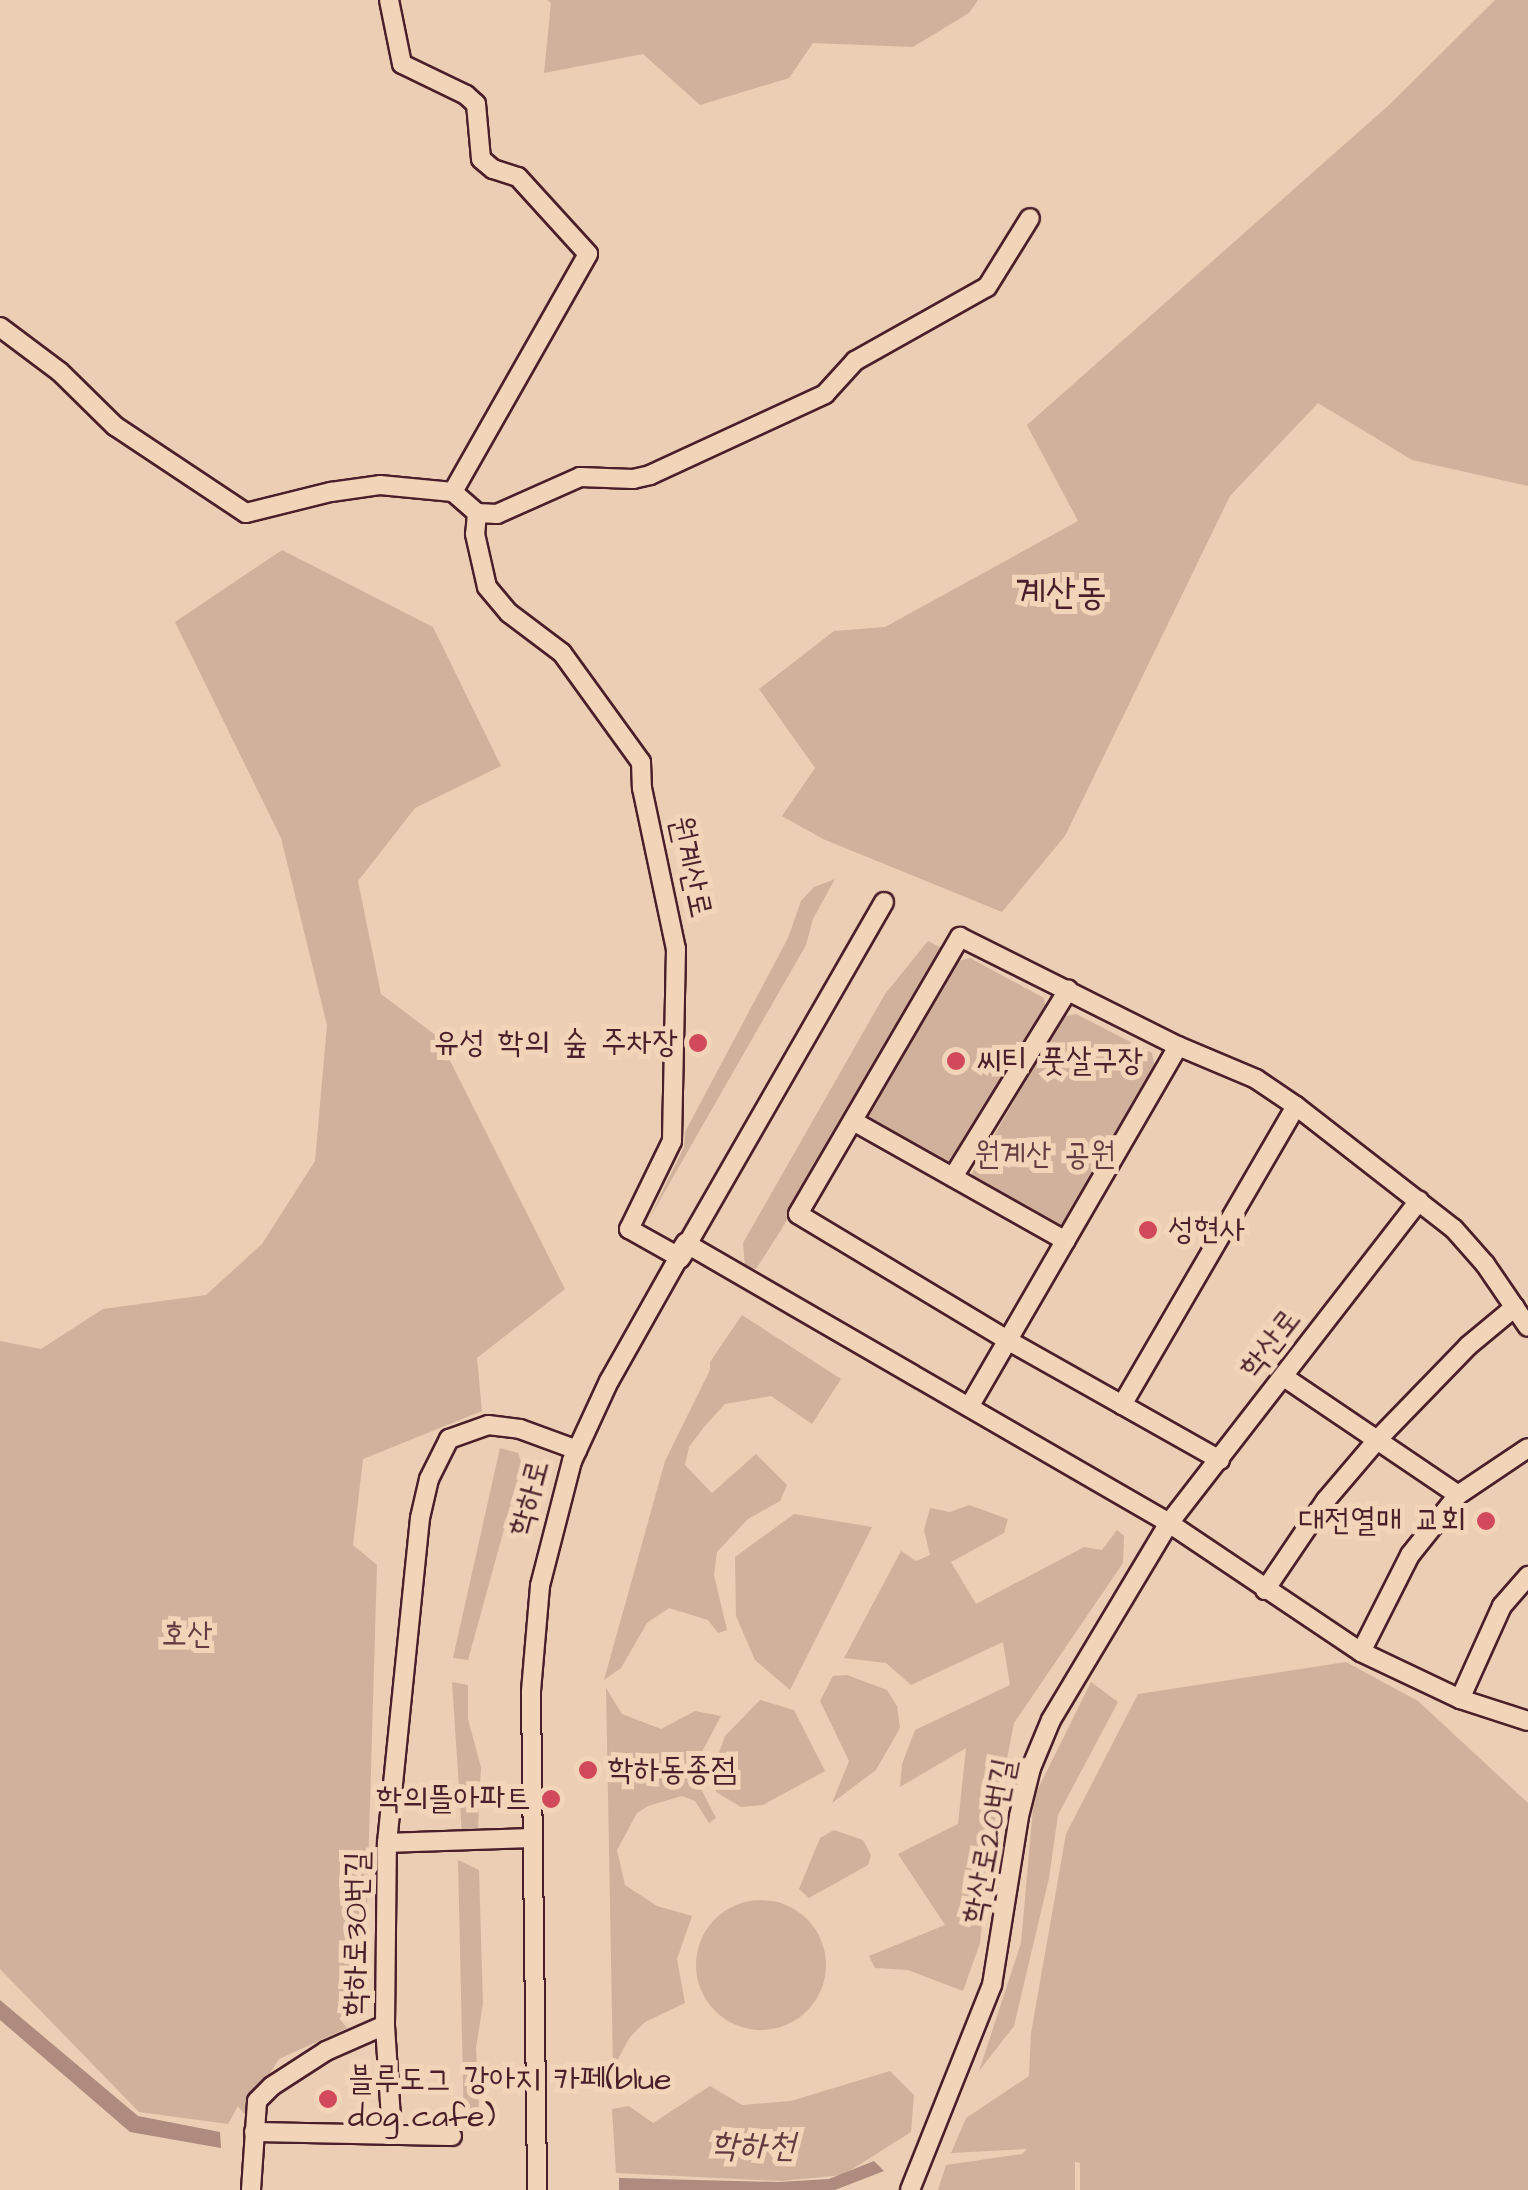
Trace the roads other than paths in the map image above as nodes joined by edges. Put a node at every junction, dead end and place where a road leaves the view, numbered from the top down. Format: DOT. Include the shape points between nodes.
graph roads {
  1 [pos="389,0"];
  2 [pos="1030,218"];
  3 [pos="0,326"];
  4 [pos="453,492"];
  5 [pos="477,513"];
  6 [pos="884,902"];
  7 [pos="1068,990"];
  8 [pos="1178,1046"];
  9 [pos="1296,1106"];
  10 [pos="853,1121"];
  11 [pos="953,1177"];
  12 [pos="1420,1201"];
  13 [pos="1066,1241"];
  14 [pos="683,1250"];
  15 [pos="1528,1292"];
  16 [pos="1512,1301"];
  17 [pos="1528,1327"];
  18 [pos="1009,1341"];
  19 [pos="1284,1377"];
  20 [pos="1122,1404"];
  21 [pos="969,1407"];
  22 [pos="1377,1440"];
  23 [pos="1528,1448"];
  24 [pos="577,1450"];
  25 [pos="1220,1460"];
  26 [pos="1458,1495"];
  27 [pos="1168,1523"];
  28 [pos="1528,1576"];
  29 [pos="1265,1590"];
  30 [pos="1361,1652"];
  31 [pos="1460,1699"];
  32 [pos="1528,1721"];
  33 [pos="530,1838"];
  34 [pos="387,1844"];
  35 [pos="385,2025"];
  36 [pos="254,2132"];
  37 [pos="392,2134"];
  38 [pos="452,2136"];
  39 [pos="251,2190"];
  40 [pos="537,2190"];
  41 [pos="910,2190"];
  1 -- 4 [label="street" via="402,64 476,104 481,159 518,177 588,254"];
  2 -- 5 [label="street" via="986,287 855,360 825,394 650,475 580,478 497,514"];
  3 -- 4 [label="street" via="115,426 246,514 380,486"];
  4 -- 5 [label="street"];
  5 -- 14 [label="street, 원계산로" via="487,587 562,653 641,762 676,948 673,1102 672,1141 630,1229"];
  6 -- 14 [label="street, 학하로"];
  7 -- 8 [label="street" via="1137,1014"];
  7 -- 10 [label="street" via="960,937"];
  7 -- 11 [label="street"];
  8 -- 9 [label="street" via="1256,1079"];
  8 -- 13 [label="street"];
  9 -- 12 [label="street"];
  9 -- 20 [label="street"];
  10 -- 11 [label="street"];
  10 -- 18 [label="street" via="798,1214"];
  11 -- 13 [label="street"];
  12 -- 16 [label="street" via="1454,1230"];
  12 -- 19 [label="street, 학산로"];
  13 -- 18 [label="street"];
  14 -- 21 [label="street"];
  14 -- 24 [label="street, 학하로"];
  15 -- 16 [label="street"];
  16 -- 17 [label="street"];
  16 -- 22 [label="street"];
  18 -- 20 [label="street"];
  18 -- 21 [label="street"];
  19 -- 22 [label="street"];
  19 -- 25 [label="street, 학산로"];
  20 -- 25 [label="street"];
  21 -- 27 [label="street"];
  22 -- 26 [label="street"];
  22 -- 29 [label="street"];
  23 -- 26 [label="street"];
  24 -- 33 [label="street, 학하로" via="540,1586 530,1692"];
  24 -- 34 [label="street, 학하로30번길" via="488,1425 450,1439 439,1455 420,1518"];
  25 -- 27 [label="street, 학산로"];
  26 -- 30 [label="street" via="1410,1555"];
  27 -- 29 [label="street"];
  27 -- 41 [label="street, 학산로20번길" via="1051,1720 1031,1768 992,1985"];
  28 -- 31 [label="street" via="1502,1606"];
  29 -- 30 [label="street"];
  30 -- 31 [label="street"];
  31 -- 32 [label="street"];
  33 -- 34 [label="street"];
  33 -- 40 [label="street, 학하로"];
  34 -- 35 [label="street, 학하로30번길"];
  35 -- 36 [label="street" via="326,2051 272,2086 257,2101"];
  35 -- 37 [label="street, 학하로30번길"];
  36 -- 37 [label="street"];
  36 -- 39 [label="street"];
  37 -- 38 [label="street"];
}
